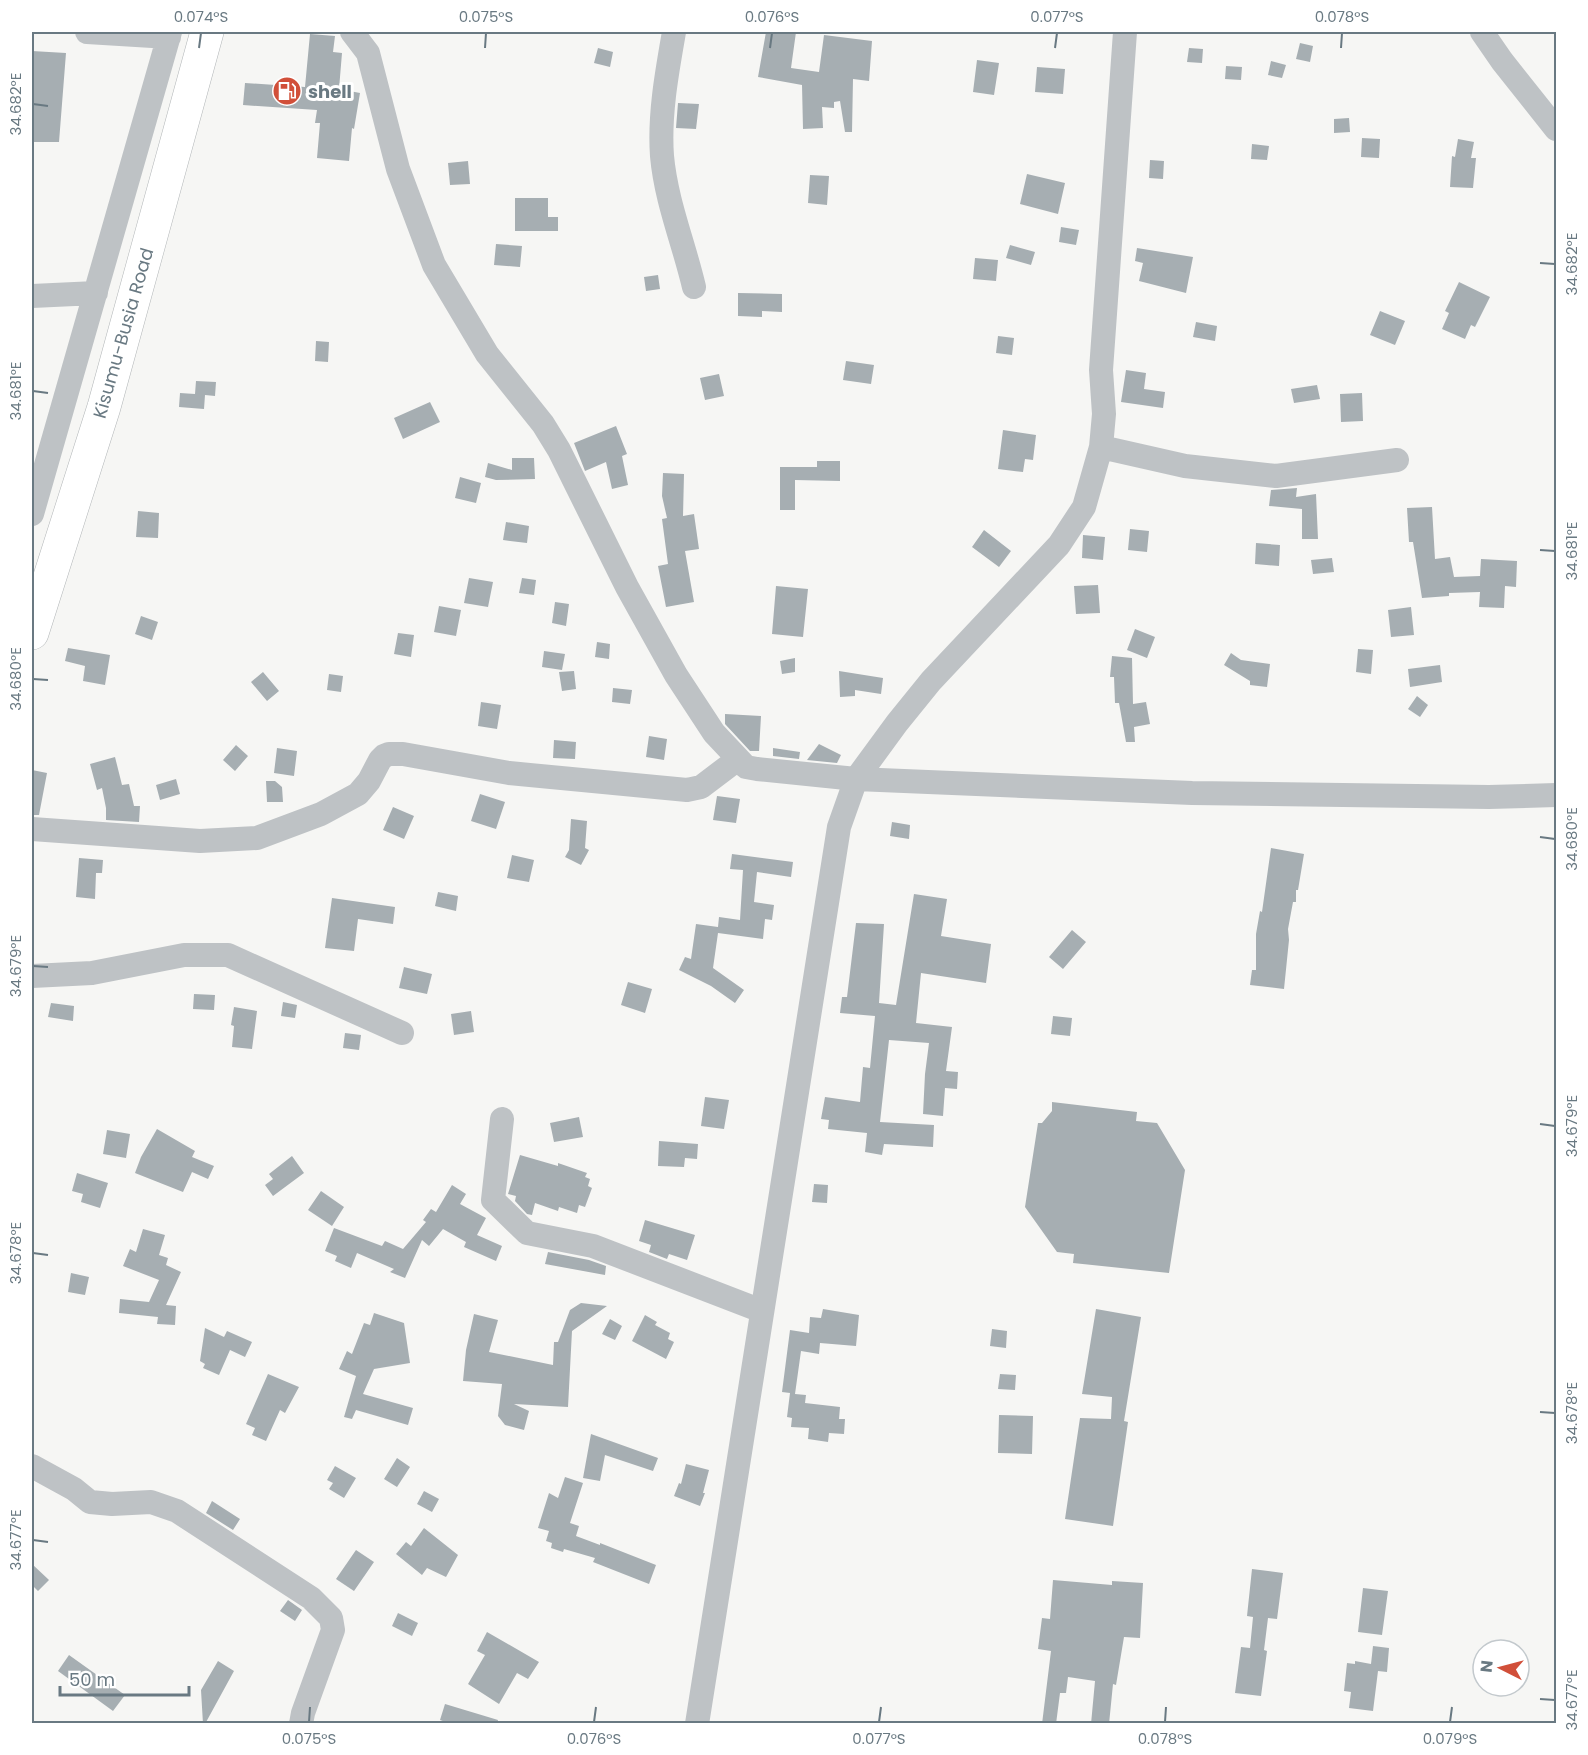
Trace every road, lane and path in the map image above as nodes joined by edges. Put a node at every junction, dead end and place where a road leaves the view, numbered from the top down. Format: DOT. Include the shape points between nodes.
graph roads {
  1 [pos="87,32"];
  2 [pos="207,32"];
  3 [pos="352,32"];
  4 [pos="674,32"];
  5 [pos="1125,32"];
  6 [pos="1482,32"];
  7 [pos="170,34"];
  8 [pos="1557,129"];
  9 [pos="694,287"];
  10 [pos="96,293"];
  11 [pos="32,296"];
  12 [pos="1101,447"];
  13 [pos="1397,460"];
  14 [pos="39,465"];
  15 [pos="32,514"];
  16 [pos="32,633"];
  17 [pos="738,759"];
  18 [pos="856,779"];
  19 [pos="1557,795"];
  20 [pos="32,829"];
  21 [pos="32,976"];
  22 [pos="402,1033"];
  23 [pos="502,1119"];
  24 [pos="762,1311"];
  25 [pos="32,1466"];
  26 [pos="301,1724"];
  27 [pos="697,1724"];
  1 -- 7 [label="street"];
  2 -- 16 [label="highway, Kisumu-Busia Road" via="104,407"];
  3 -- 17 [label="street" via="368,53 398,169 434,265 487,354 543,424 676,675 714,733"];
  4 -- 9 [label="street" via="662,122 662,156"];
  5 -- 12 [label="street" via="1101,370"];
  6 -- 8 [label="street"];
  7 -- 10 [label="street"];
  10 -- 11 [label="street"];
  10 -- 14 [label="street"];
  12 -- 13 [label="street" via="1185,466 1276,476"];
  12 -- 18 [label="street" via="1084,507 1059,545 931,681"];
  14 -- 15 [label="street"];
  17 -- 18 [label="street" via="757,769"];
  17 -- 20 [label="street" via="701,787 687,790 509,773 389,754 380,760 358,794 321,814 257,838 200,841"];
  18 -- 19 [label="street" via="1192,793"];
  18 -- 24 [label="street" via="839,826"];
  21 -- 22 [label="street" via="92,973 184,955 228,955"];
  23 -- 24 [label="street" via="494,1200 526,1233 593,1246"];
  24 -- 27 [label="street"];
  25 -- 26 [label="street" via="90,1502 151,1502 177,1511 311,1598 330,1618 333,1630"];
}
